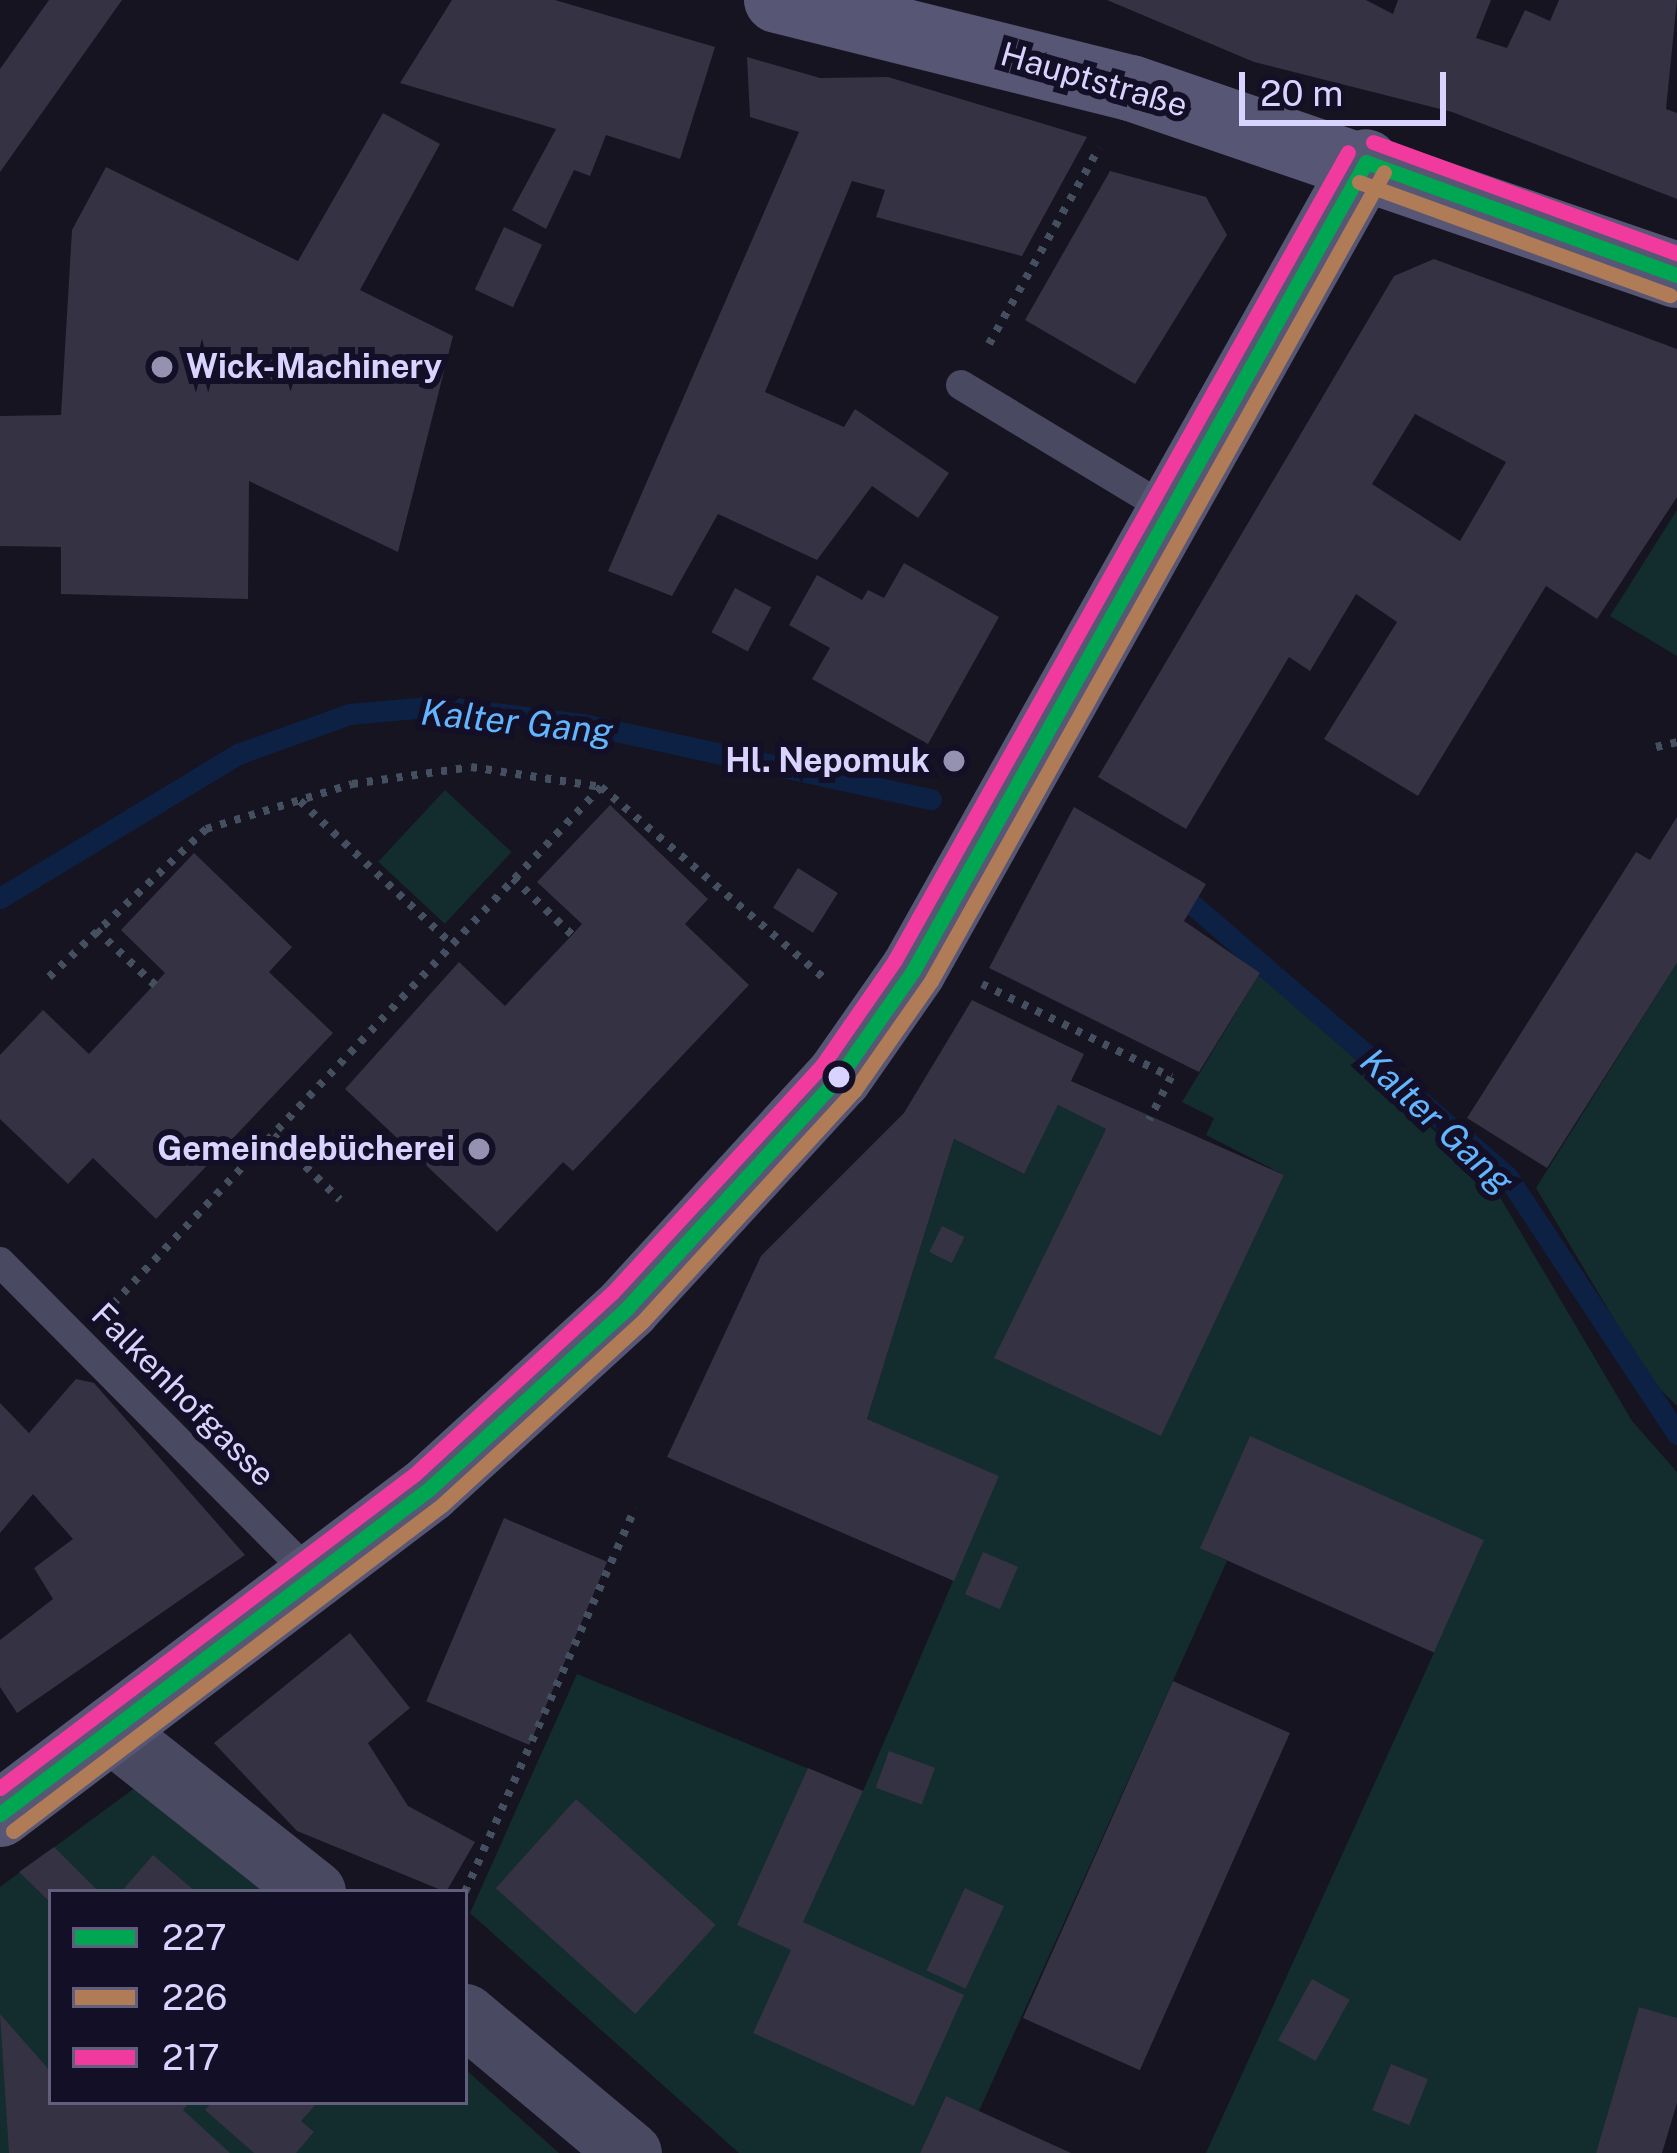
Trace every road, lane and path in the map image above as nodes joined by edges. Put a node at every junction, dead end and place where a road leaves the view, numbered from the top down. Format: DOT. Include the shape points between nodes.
graph roads {
  1 [pos="777,0"];
  2 [pos="1131,88"];
  3 [pos="1366,163"];
  4 [pos="1677,275"];
  5 [pos="961,385"];
  6 [pos="1168,510"];
  7 [pos="1677,742"];
  8 [pos="1656,747"];
  9 [pos="601,787"];
  10 [pos="299,800"];
  11 [pos="513,878"];
  12 [pos="96,930"];
  13 [pos="572,935"];
  14 [pos="452,944"];
  15 [pos="928,944"];
  16 [pos="49,977"];
  17 [pos="155,985"];
  18 [pos="878,1025"];
  19 [pos="1148,1120"];
  20 [pos="273,1135"];
  21 [pos="340,1200"];
  22 [pos="0,1262"];
  23 [pos="79,1340"];
  24 [pos="635,1508"];
  25 [pos="315,1580"];
  26 [pos="115,1734"];
  27 [pos="0,1814"];
  28 [pos="310,1889"];
  29 [pos="466,1889"];
  30 [pos="468,2018"];
  31 [pos="630,2153"];
  1 -- 2 [label="street, Hauptstraße"];
  2 -- 3 [label="street, Hauptstraße"];
  2 -- 5 [label="path"];
  3 -- 4 [label="street, Hauptstraße"];
  3 -- 6 [label="street"];
  5 -- 6 [label="lane"];
  6 -- 15 [label="street"];
  7 -- 8 [label="path"];
  9 -- 10 [label="path" via="471,767"];
  9 -- 11 [label="path"];
  9 -- 18 [label="path"];
  10 -- 12 [label="path" via="183,842"];
  10 -- 14 [label="path"];
  11 -- 13 [label="path"];
  11 -- 14 [label="path"];
  12 -- 16 [label="path"];
  12 -- 17 [label="path"];
  14 -- 20 [label="path"];
  15 -- 18 [label="street"];
  15 -- 19 [label="path" via="983,984 1171,1077"];
  18 -- 25 [label="street" via="627,1308"];
  20 -- 21 [label="path"];
  20 -- 23 [label="path"];
  22 -- 23 [label="lane, Falkenhofgasse"];
  23 -- 25 [label="lane, Falkenhofgasse"];
  24 -- 29 [label="path"];
  25 -- 26 [label="street"];
  26 -- 27 [label="street"];
  26 -- 28 [label="street"];
  30 -- 31 [label="street"];
}
